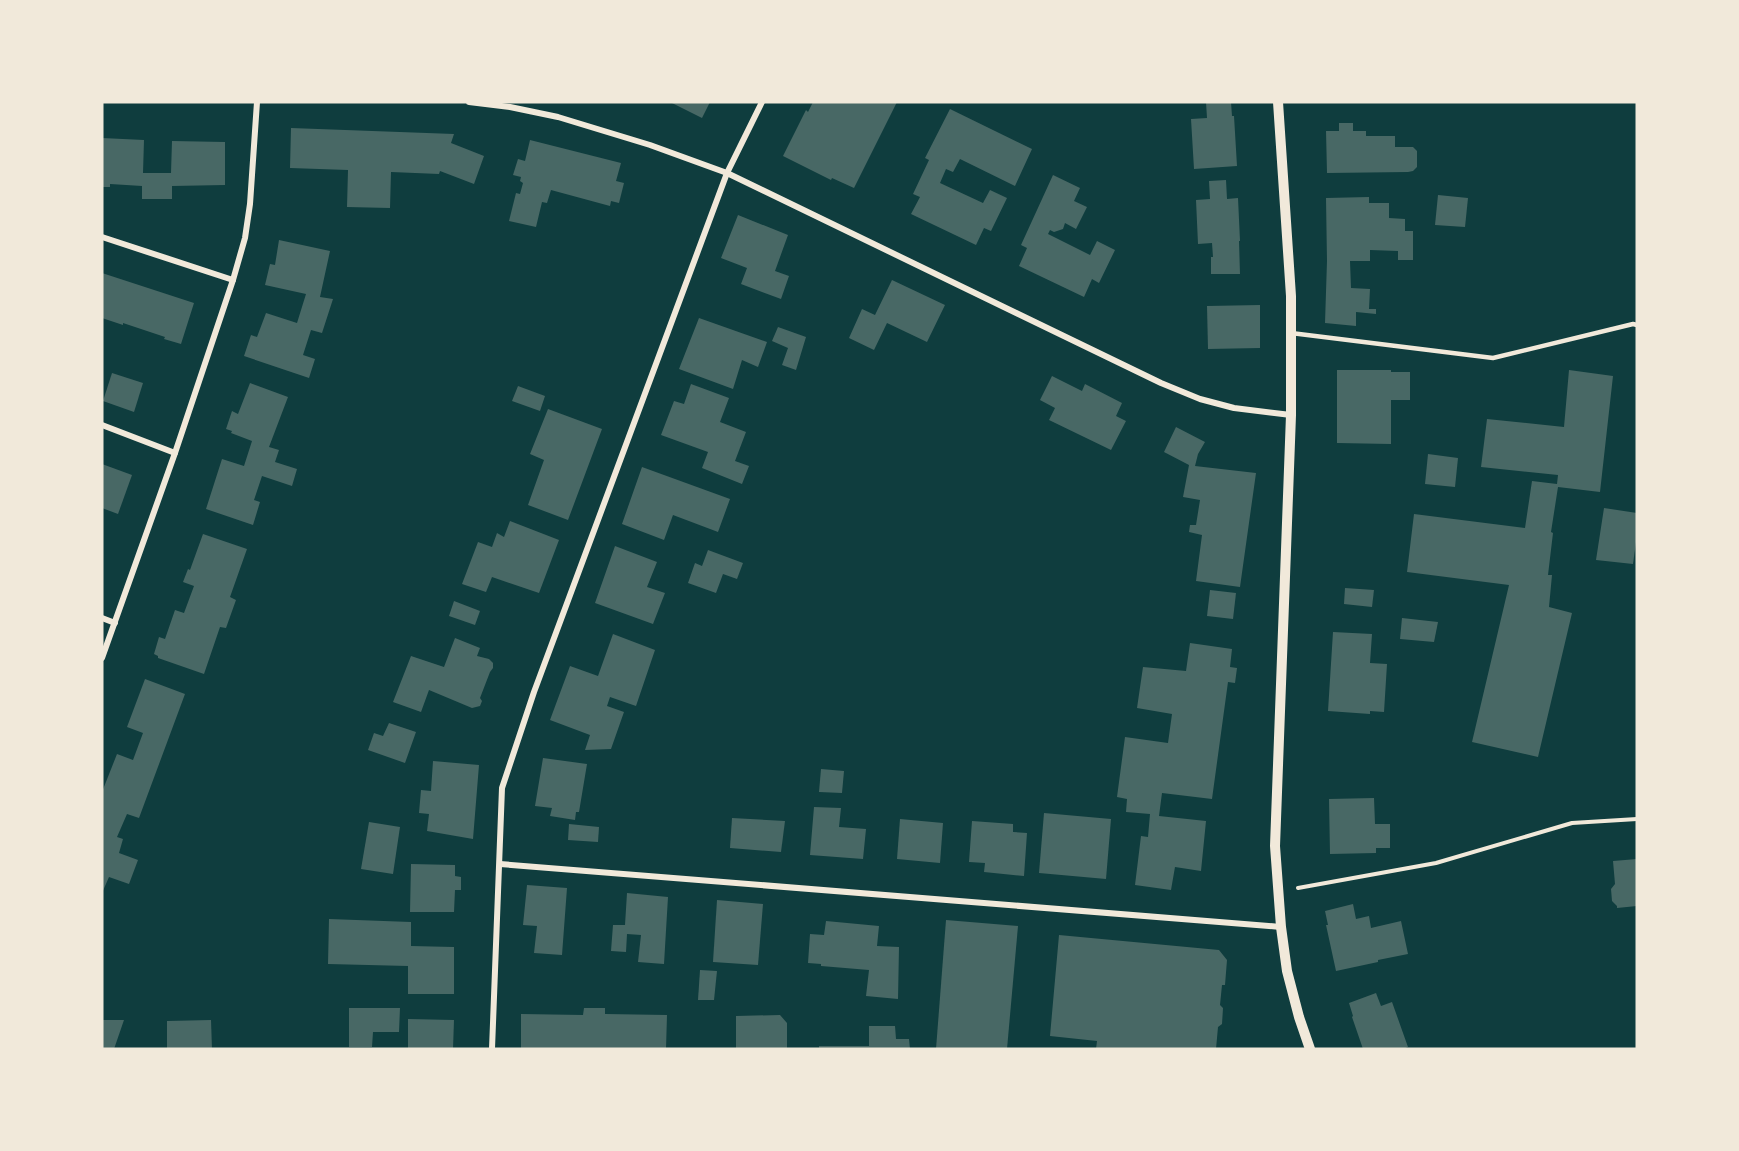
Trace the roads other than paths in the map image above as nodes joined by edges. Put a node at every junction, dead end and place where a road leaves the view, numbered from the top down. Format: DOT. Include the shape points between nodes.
graph roads {
  1 [pos="257,102"];
  2 [pos="470,102"];
  3 [pos="762,102"];
  4 [pos="1278,102"];
  5 [pos="727,173"];
  6 [pos="102,237"];
  7 [pos="233,280"];
  8 [pos="1637,325"];
  9 [pos="1290,333"];
  10 [pos="1291,415"];
  11 [pos="102,425"];
  12 [pos="175,453"];
  13 [pos="102,618"];
  14 [pos="116,623"];
  15 [pos="102,658"];
  16 [pos="500,864"];
  17 [pos="1281,927"];
  18 [pos="492,1049"];
  19 [pos="1310,1049"];
  1 -- 7 [label="street" via="250,204"];
  2 -- 5 [label="street" via="558,117"];
  3 -- 5 [label="street"];
  4 -- 9 [label="street"];
  5 -- 10 [label="street" via="1161,383 1234,408"];
  5 -- 16 [label="street" via="505,778"];
  6 -- 7 [label="street"];
  7 -- 12 [label="street"];
  8 -- 9 [label="lane" via="1493,358"];
  9 -- 10 [label="street"];
  10 -- 17 [label="street" via="1275,846"];
  11 -- 12 [label="street"];
  12 -- 14 [label="street"];
  13 -- 14 [label="street"];
  14 -- 15 [label="street"];
  16 -- 17 [label="street"];
  16 -- 18 [label="street"];
  17 -- 19 [label="street" via="1287,971"];
}
